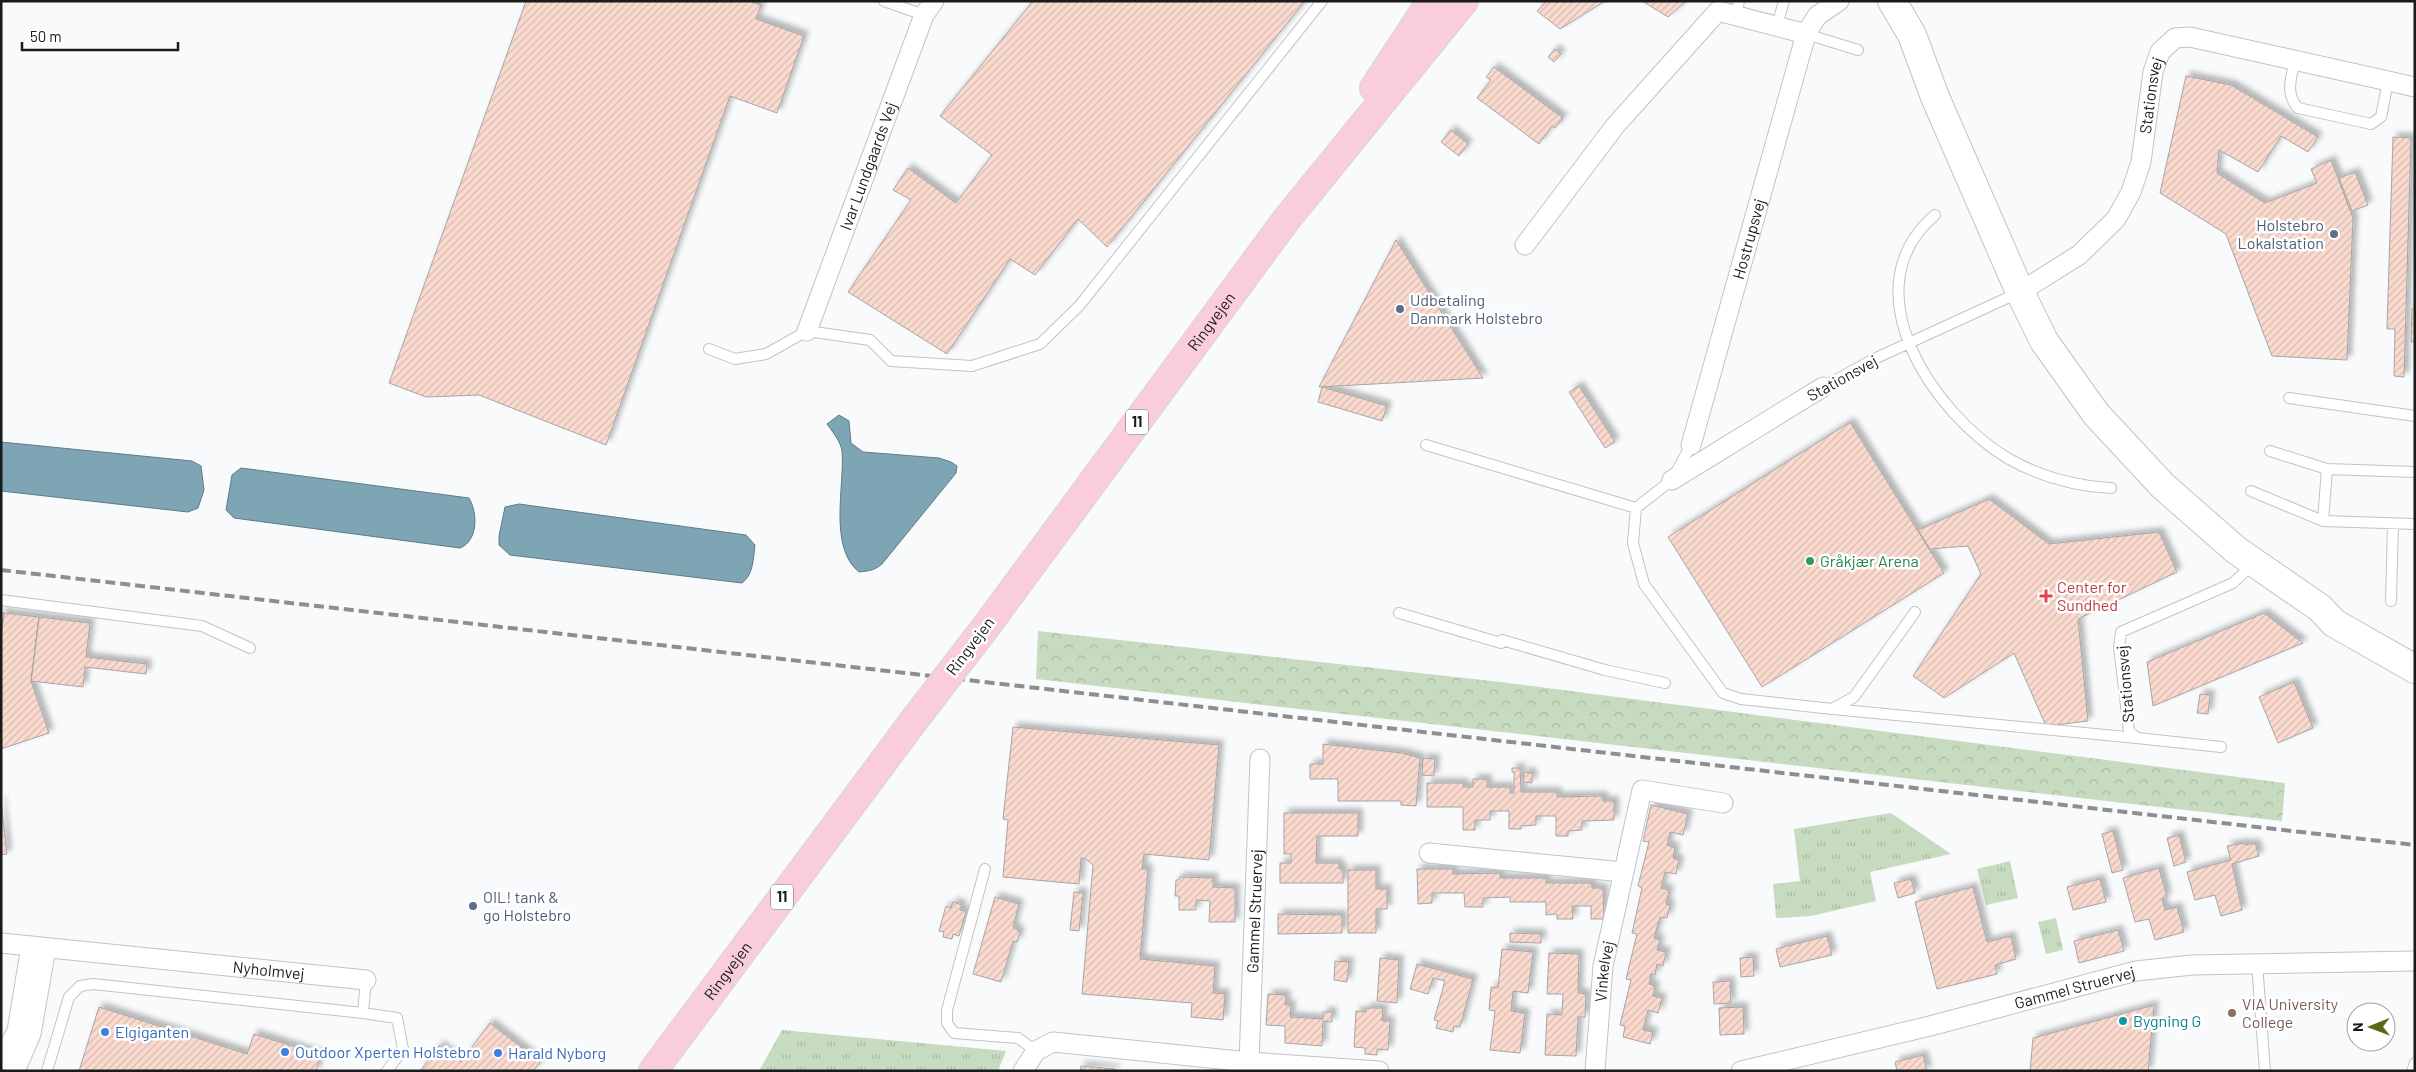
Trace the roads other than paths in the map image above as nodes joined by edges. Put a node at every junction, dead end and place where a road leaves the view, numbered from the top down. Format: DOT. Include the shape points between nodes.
graph roads {
  1 [pos="884,1"];
  2 [pos="1322,1"];
  3 [pos="1431,1"];
  4 [pos="1464,1"];
  5 [pos="1784,1"];
  6 [pos="1839,1"];
  7 [pos="1892,1"];
  8 [pos="929,8"];
  9 [pos="1738,8"];
  10 [pos="1777,26"];
  11 [pos="1806,34"];
  12 [pos="1858,50"];
  13 [pos="2294,60"];
  14 [pos="2388,81"];
  15 [pos="2415,87"];
  16 [pos="1935,215"];
  17 [pos="1286,220"];
  18 [pos="1525,245"];
  19 [pos="2020,292"];
  20 [pos="807,331"];
  21 [pos="1909,343"];
  22 [pos="709,349"];
  23 [pos="1823,387"];
  24 [pos="2289,398"];
  25 [pos="2415,416"];
  26 [pos="1426,445"];
  27 [pos="1690,446"];
  28 [pos="2270,451"];
  29 [pos="2327,469"];
  30 [pos="2415,472"];
  31 [pos="1672,480"];
  32 [pos="2111,488"];
  33 [pos="2251,491"];
  34 [pos="1636,508"];
  35 [pos="2323,520"];
  36 [pos="2394,524"];
  37 [pos="2415,524"];
  38 [pos="2253,564"];
  39 [pos="1,600"];
  40 [pos="2391,601"];
  41 [pos="1915,612"];
  42 [pos="1399,613"];
  43 [pos="250,648"];
  44 [pos="2415,669"];
  45 [pos="1665,683"];
  46 [pos="1832,709"];
  47 [pos="2137,738"];
  48 [pos="2221,747"];
  49 [pos="1260,759"];
  50 [pos="1723,803"];
  51 [pos="1429,853"];
  52 [pos="985,869"];
  53 [pos="1623,872"];
  54 [pos="1,943"];
  55 [pos="38,947"];
  56 [pos="2415,961"];
  57 [pos="2256,963"];
  58 [pos="366,980"];
  59 [pos="363,1013"];
  60 [pos="1036,1051"];
  61 [pos="1,1061"];
  62 [pos="1249,1062"];
  63 [pos="2415,1063"];
  64 [pos="1751,1070"];
  65 [pos="15,1071"];
  66 [pos="47,1071"];
  67 [pos="387,1071"];
  68 [pos="653,1071"];
  69 [pos="1022,1071"];
  70 [pos="1380,1071"];
  71 [pos="1595,1071"];
  72 [pos="2265,1071"];
  73 [pos="2412,1071"];
  1 -- 8 [label="lane"];
  2 -- 20 [label="lane" via="1079,306 1040,344 972,366 891,361 870,340"];
  3 -- 17 [label="main road, Ringvejen / 11"];
  4 -- 17 [label="main road, Ringvejen / 11"];
  5 -- 10 [label="lane"];
  6 -- 11 [label="street, Hostrupsvej" via="1817,16"];
  7 -- 19 [label="street" via="1912,35 1935,98"];
  8 -- 20 [label="street, Ivar Lundgaards Vej"];
  9 -- 10 [label="street"];
  9 -- 18 [label="street" via="1718,11 1674,57 1615,126"];
  10 -- 11 [label="street"];
  11 -- 12 [label="lane"];
  11 -- 27 [label="street, Hostrupsvej"];
  13 -- 14 [label="street, Stationsvej"];
  13 -- 14 [label="lane" via="2289,90 2291,100 2298,108 2372,124 2381,117"];
  13 -- 19 [label="street, Stationsvej" via="2190,37 2175,38 2160,52 2153,72 2141,162 2131,192 2116,219 2079,255"];
  14 -- 15 [label="street, Stationsvej"];
  16 -- 21 [label="lane" via="1916,234 1898,280 1901,318"];
  17 -- 68 [label="main road, Ringvejen / 11, bridge"];
  19 -- 21 [label="lane, Stationsvej"];
  19 -- 38 [label="street" via="2044,341 2096,414 2163,486"];
  20 -- 22 [label="lane" via="766,354 735,359"];
  21 -- 23 [label="lane, Stationsvej"];
  21 -- 32 [label="lane" via="1929,382 1945,404 1964,424 2003,454 2063,482"];
  23 -- 31 [label="street, Stationsvej"];
  24 -- 25 [label="lane"];
  26 -- 34 [label="lane"];
  27 -- 31 [label="lane"];
  28 -- 29 [label="lane"];
  29 -- 30 [label="lane"];
  29 -- 35 [label="lane"];
  31 -- 34 [label="lane"];
  33 -- 35 [label="lane"];
  34 -- 46 [label="lane" via="1632,543 1644,584 1723,694"];
  35 -- 36 [label="lane"];
  36 -- 37 [label="lane"];
  36 -- 40 [label="lane"];
  38 -- 44 [label="street" via="2320,608 2334,623"];
  38 -- 47 [label="lane, Stationsvej" via="2233,583 2122,632 2119,647 2129,731"];
  39 -- 43 [label="lane" via="202,626"];
  41 -- 46 [label="lane" via="1854,697"];
  42 -- 45 [label="lane" via="1605,670"];
  46 -- 47 [label="lane"];
  47 -- 48 [label="lane, Stationsvej"];
  49 -- 62 [label="street, Gammel Struervej"];
  50 -- 53 [label="street, Vinkelvej" via="1642,790"];
  51 -- 53 [label="street"];
  52 -- 60 [label="lane" via="947,1010 947,1023 954,1033 1018,1038"];
  53 -- 71 [label="street, Vinkelvej" via="1603,966"];
  54 -- 55 [label="street, Nyholmvej"];
  55 -- 58 [label="street, Nyholmvej"];
  55 -- 61 [label="street" via="18,1031"];
  55 -- 65 [label="street" via="32,1034"];
  56 -- 57 [label="street, Gammel Struervej"];
  57 -- 64 [label="street, Gammel Struervej" via="2136,971"];
  57 -- 72 [label="lane"];
  58 -- 59 [label="lane, Nyholmvej"];
  59 -- 66 [label="lane" via="94,984 80,986 68,997"];
  59 -- 67 [label="lane" via="397,1018 404,1049"];
  60 -- 62 [label="street" via="1053,1042"];
  60 -- 69 [label="street"];
  62 -- 70 [label="street"];
  63 -- 73 [label="lane"];
}
